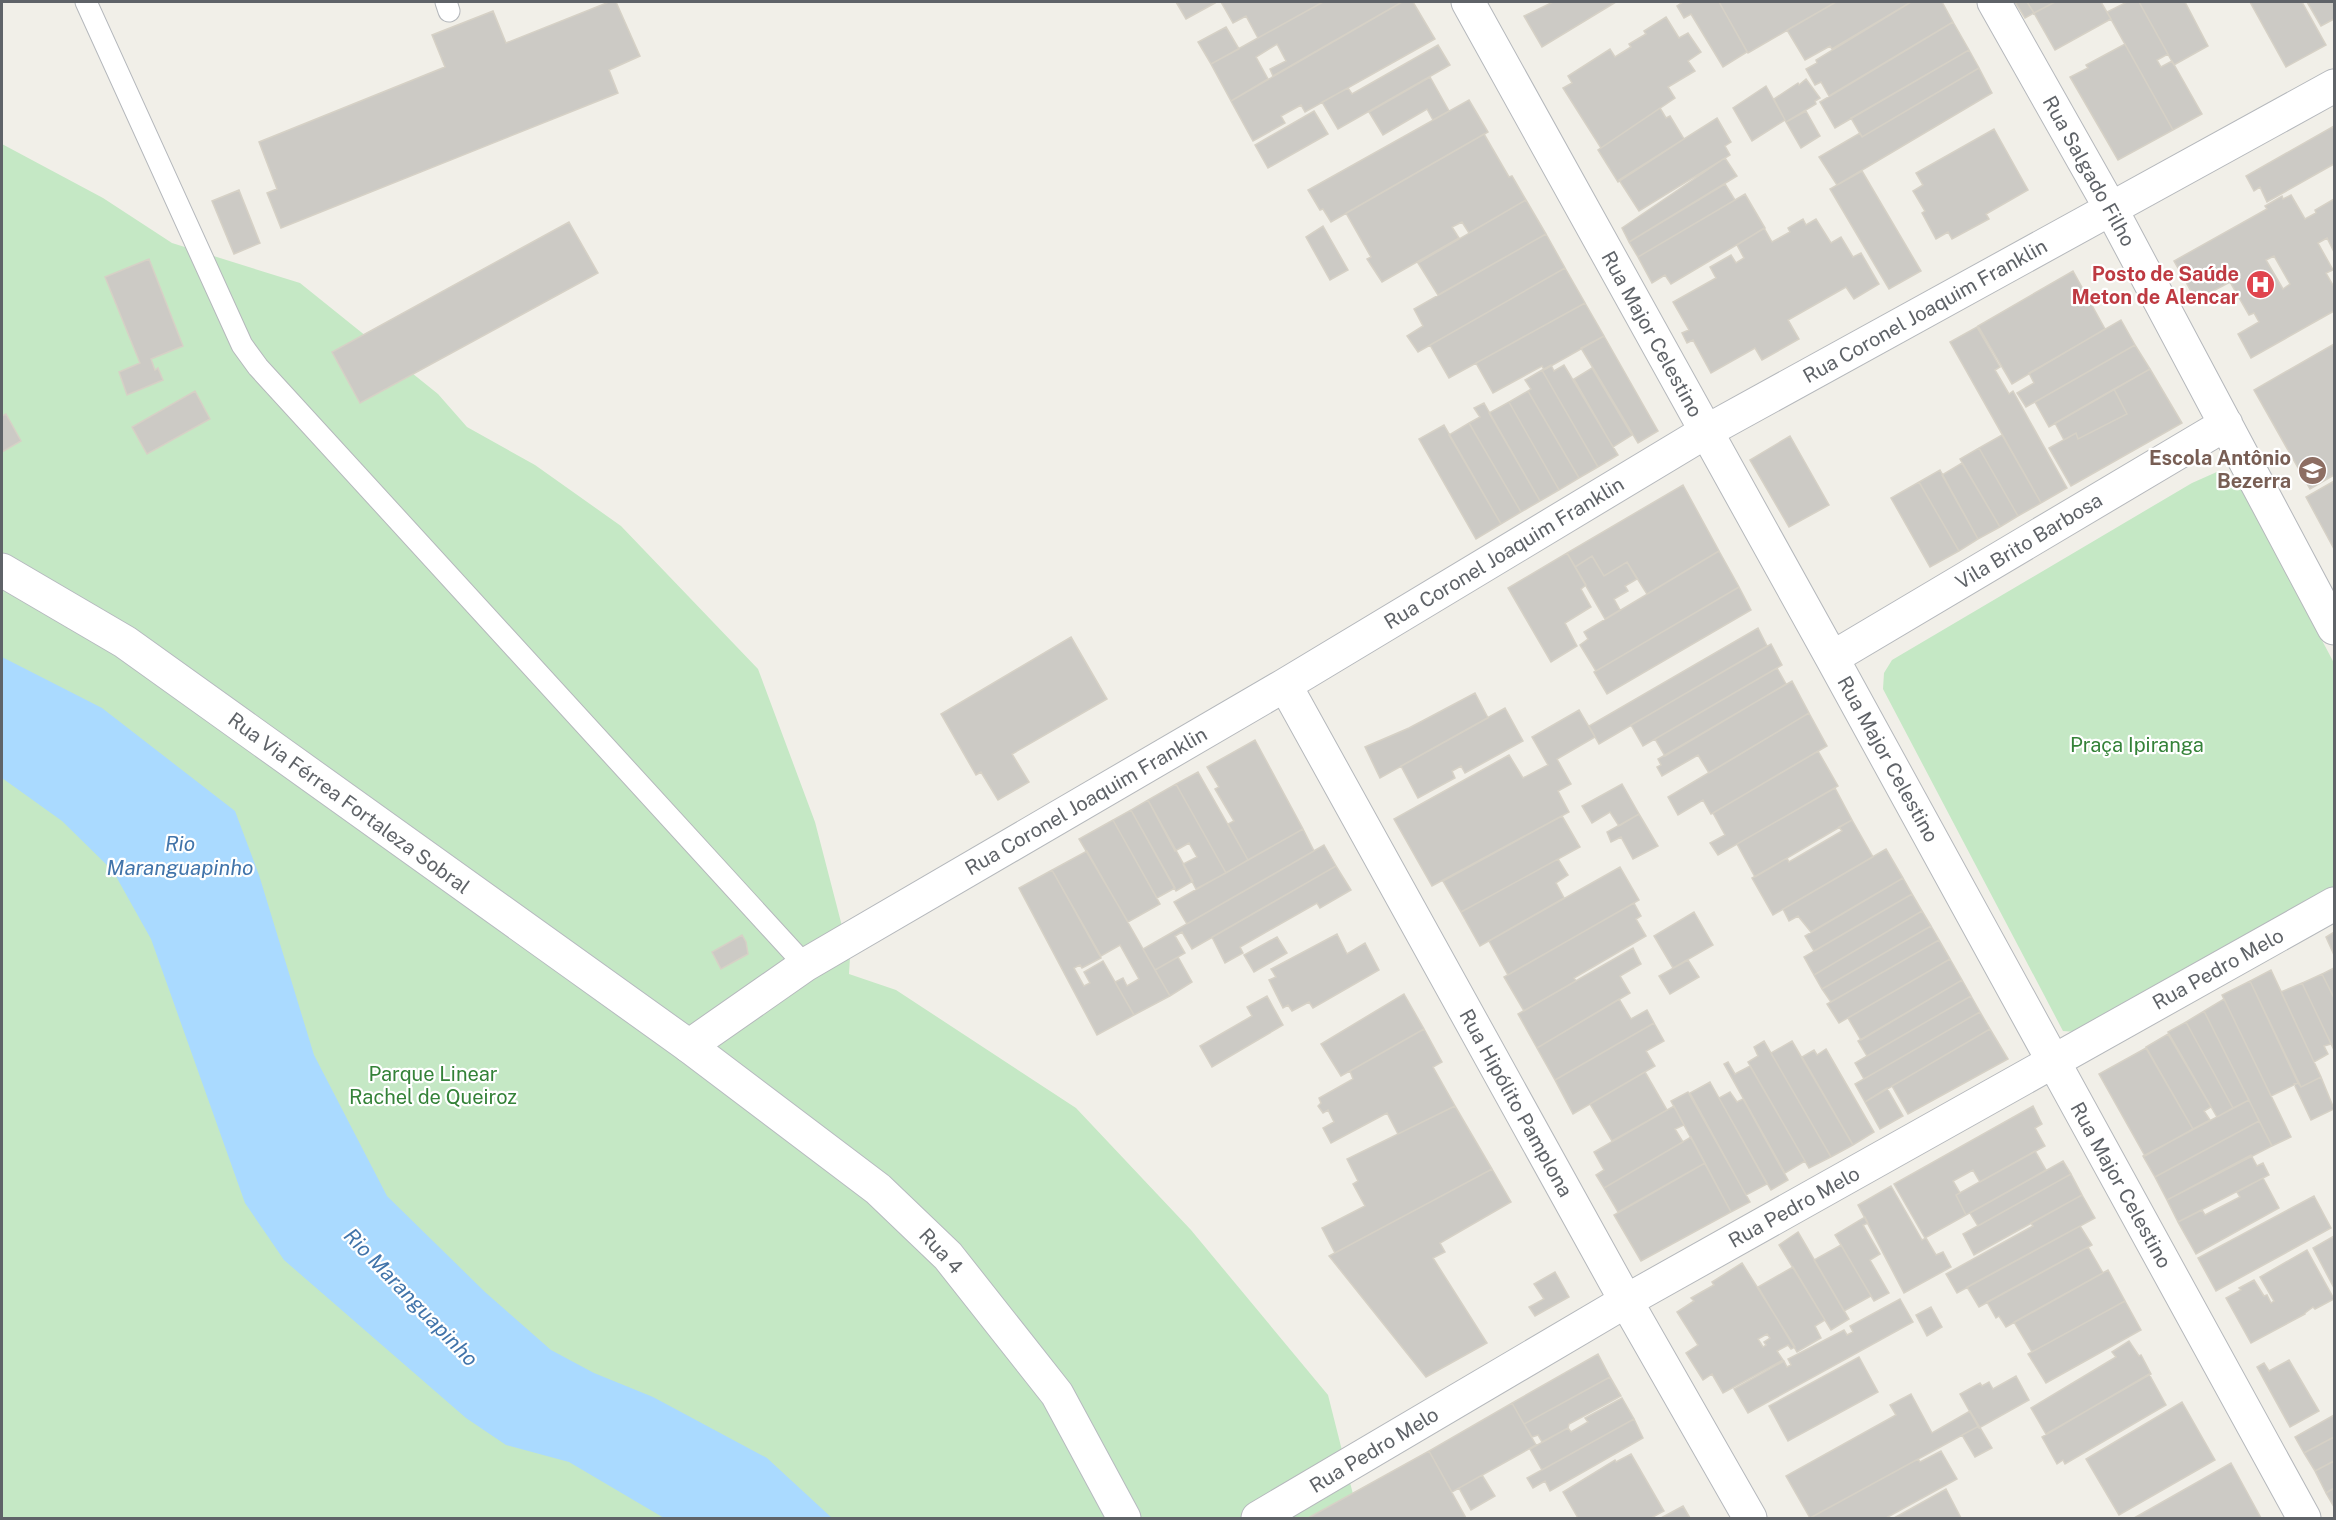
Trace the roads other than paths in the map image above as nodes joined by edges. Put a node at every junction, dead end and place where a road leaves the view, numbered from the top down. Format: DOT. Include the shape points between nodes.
graph roads {
  1 [pos="86,2"];
  2 [pos="1468,2"];
  3 [pos="1995,2"];
  4 [pos="2334,86"];
  5 [pos="2111,209"];
  6 [pos="2226,424"];
  7 [pos="1707,431"];
  8 [pos="2,570"];
  9 [pos="2334,628"];
  10 [pos="1832,658"];
  11 [pos="1285,685"];
  12 [pos="2334,904"];
  13 [pos="804,965"];
  14 [pos="689,1046"];
  15 [pos="2054,1062"];
  16 [pos="1626,1301"];
  17 [pos="1124,1518"];
  18 [pos="1258,1518"];
  19 [pos="1750,1518"];
  20 [pos="2304,1518"];
  1 -- 13 [label="lane" via="242,345 266,376"];
  2 -- 7 [label="street, Rua Major Celestino"];
  3 -- 5 [label="street, Rua Salgado Filho"];
  4 -- 5 [label="street, Rua Coronel Joaquim Franklin"];
  5 -- 6 [label="street, Rua Salgado Filho"];
  5 -- 7 [label="street, Rua Coronel Joaquim Franklin"];
  6 -- 9 [label="street, Rua Salgado Filho"];
  6 -- 10 [label="street, Vila Brito Barbosa"];
  7 -- 10 [label="street, Rua Major Celestino"];
  7 -- 11 [label="street, Rua Coronel Joaquim Franklin"];
  8 -- 14 [label="street, Rua Via Férrea Fortaleza Sobral" via="125,642"];
  10 -- 15 [label="street, Rua Major Celestino"];
  11 -- 13 [label="street, Rua Coronel Joaquim Franklin"];
  11 -- 16 [label="street, Rua Hipólito Pamplona"];
  12 -- 15 [label="street, Rua Pedro Melo"];
  13 -- 14 [label="street, Rua Coronel Joaquim Franklin"];
  14 -- 17 [label="street, Rua 4" via="878,1189 948,1256 1057,1394"];
  15 -- 16 [label="street, Rua Pedro Melo"];
  15 -- 20 [label="street, Rua Major Celestino"];
  16 -- 18 [label="street, Rua Pedro Melo"];
  16 -- 19 [label="street, Rua Hipólito Pamplona"];
}
